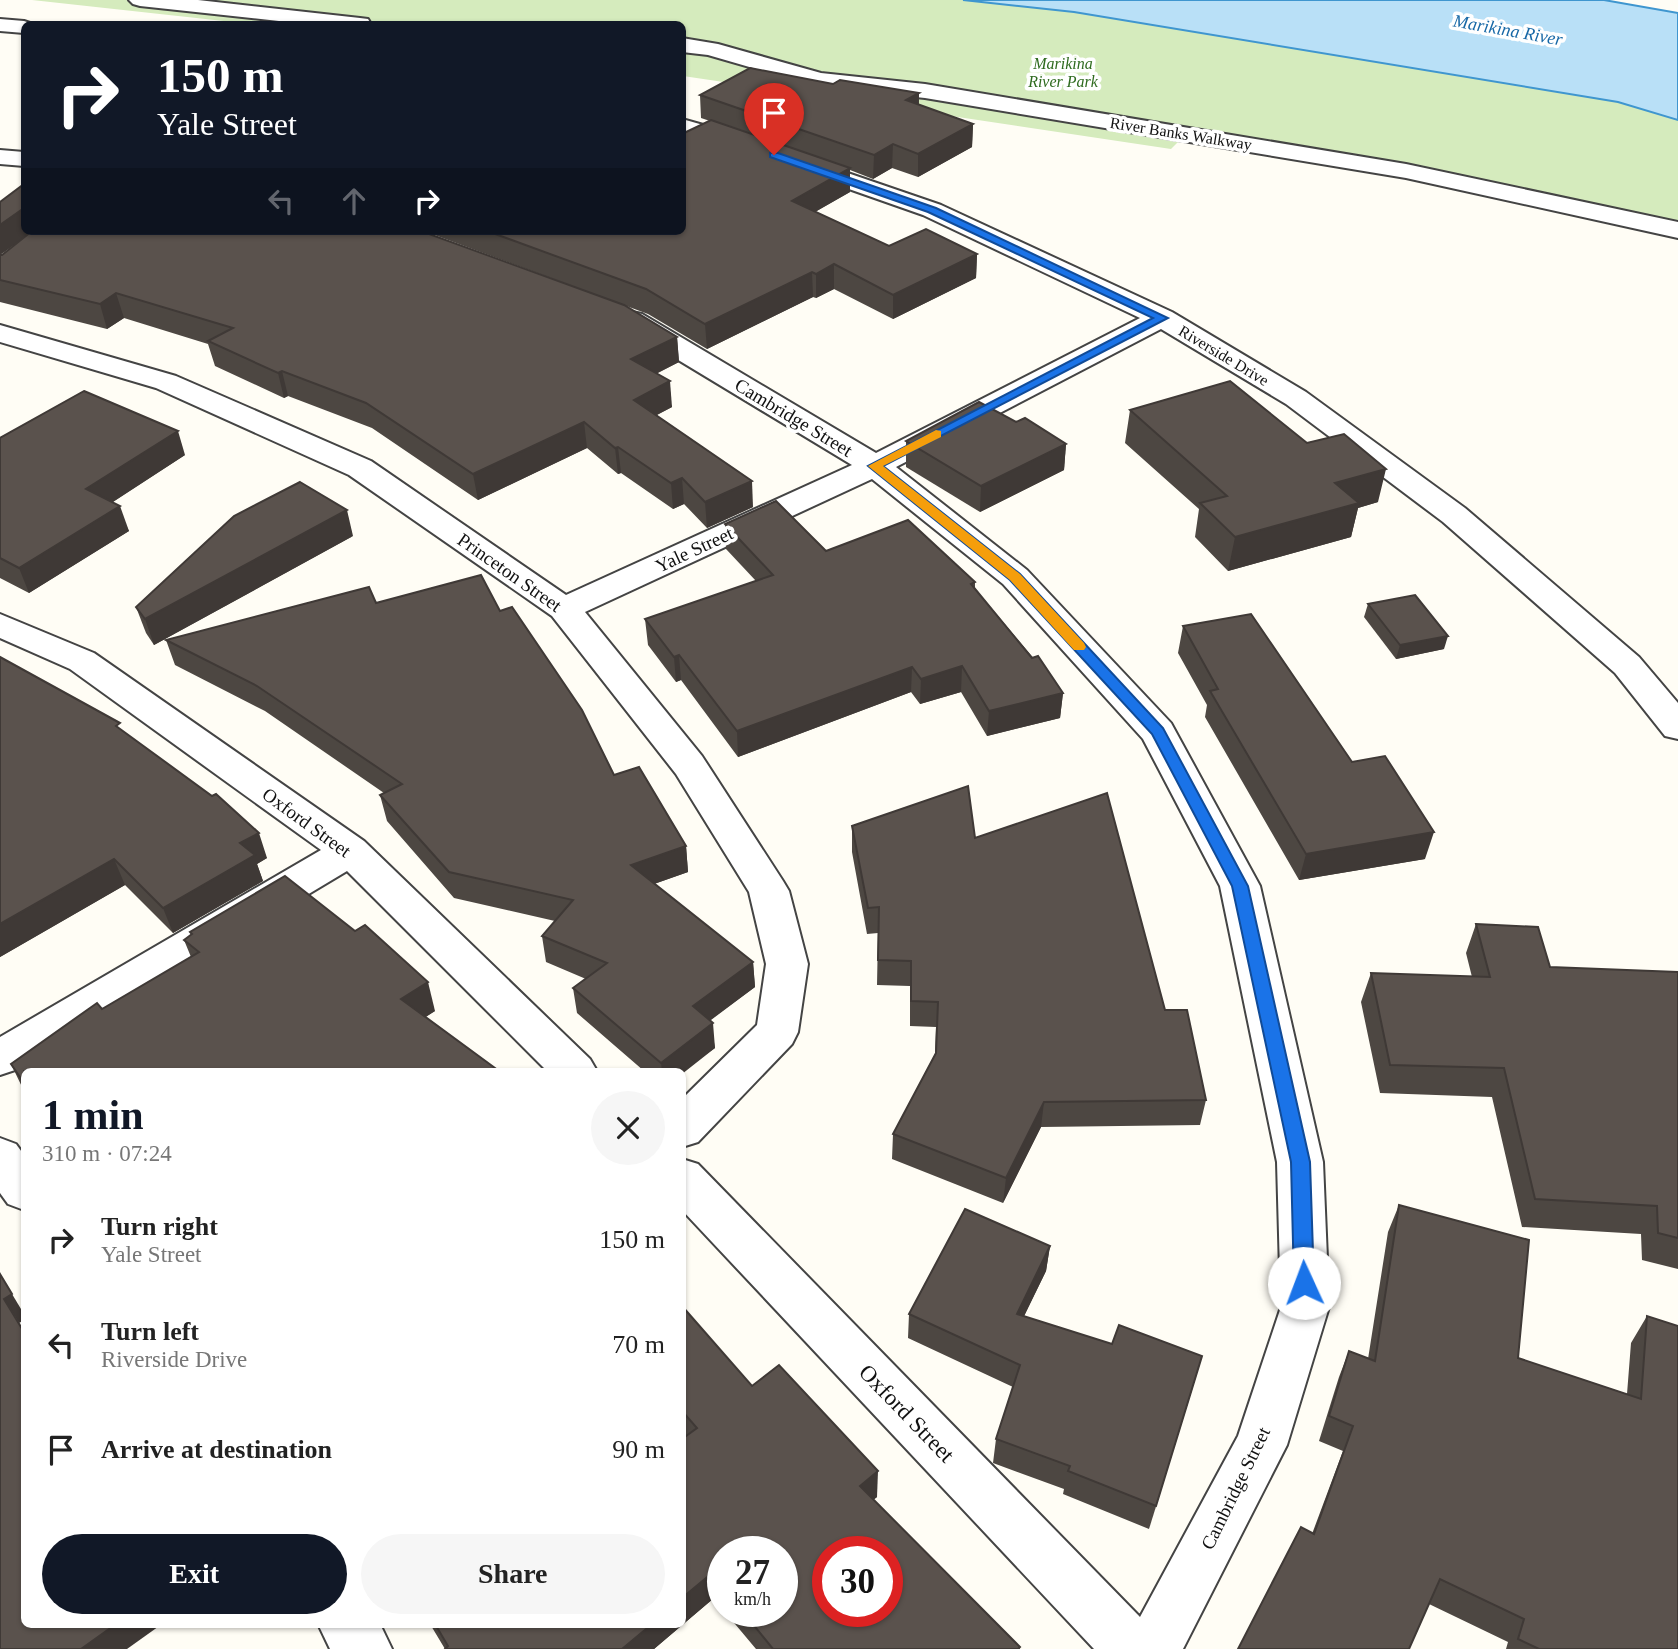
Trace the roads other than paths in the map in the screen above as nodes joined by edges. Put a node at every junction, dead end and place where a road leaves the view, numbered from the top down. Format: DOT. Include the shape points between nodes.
graph roads {
  1 [pos="140,0"];
  2 [pos="332,21"];
  3 [pos="0,25"];
  4 [pos="21,27"];
  5 [pos="686,46"];
  6 [pos="686,127"];
  7 [pos="0,157"];
  8 [pos="21,159"];
  9 [pos="1678,230"];
  10 [pos="612,312"];
  11 [pos="1162,318"];
  12 [pos="0,333"];
  13 [pos="875,466"];
  14 [pos="564,609"];
  15 [pos="0,625"];
  16 [pos="1678,727"];
  17 [pos="350,851"];
  18 [pos="0,1058"];
  19 [pos="572,1068"];
  20 [pos="686,1125"];
  21 [pos="0,1157"];
  22 [pos="686,1182"];
  23 [pos="21,1186"];
  24 [pos="349,1628"];
  25 [pos="364,1649"];
  26 [pos="1132,1649"];
  27 [pos="1153,1649"];
  1 -- 2 [label="street"];
  3 -- 4 [label="street"];
  5 -- 9 [label="street, River Banks Walkway" via="819,80 925,91 1393,168"];
  6 -- 11 [label="street, Riverside Drive" via="932,210"];
  7 -- 8 [label="street"];
  10 -- 13 [label="street, Cambridge Street" via="637,322"];
  11 -- 13 [label="street, Yale Street"];
  11 -- 16 [label="street, Riverside Drive" via="1296,398 1454,515 1627,666"];
  12 -- 14 [label="street, Princeton Street" via="166,382 360,468"];
  13 -- 14 [label="street, Yale Street"];
  13 -- 27 [label="street, Cambridge Street" via="1015,577 1158,732 1240,886 1300,1162 1304,1307 1261,1445"];
  14 -- 20 [label="street, Princeton Street" via="690,765 769,891 787,964 777,1032"];
  15 -- 17 [label="street, Oxford Street" via="82,661"];
  17 -- 18 [label="street"];
  17 -- 19 [label="street, Oxford Street"];
  21 -- 23 [label="street"];
  22 -- 26 [label="street, Oxford Street"];
  24 -- 25 [label="street"];
}
